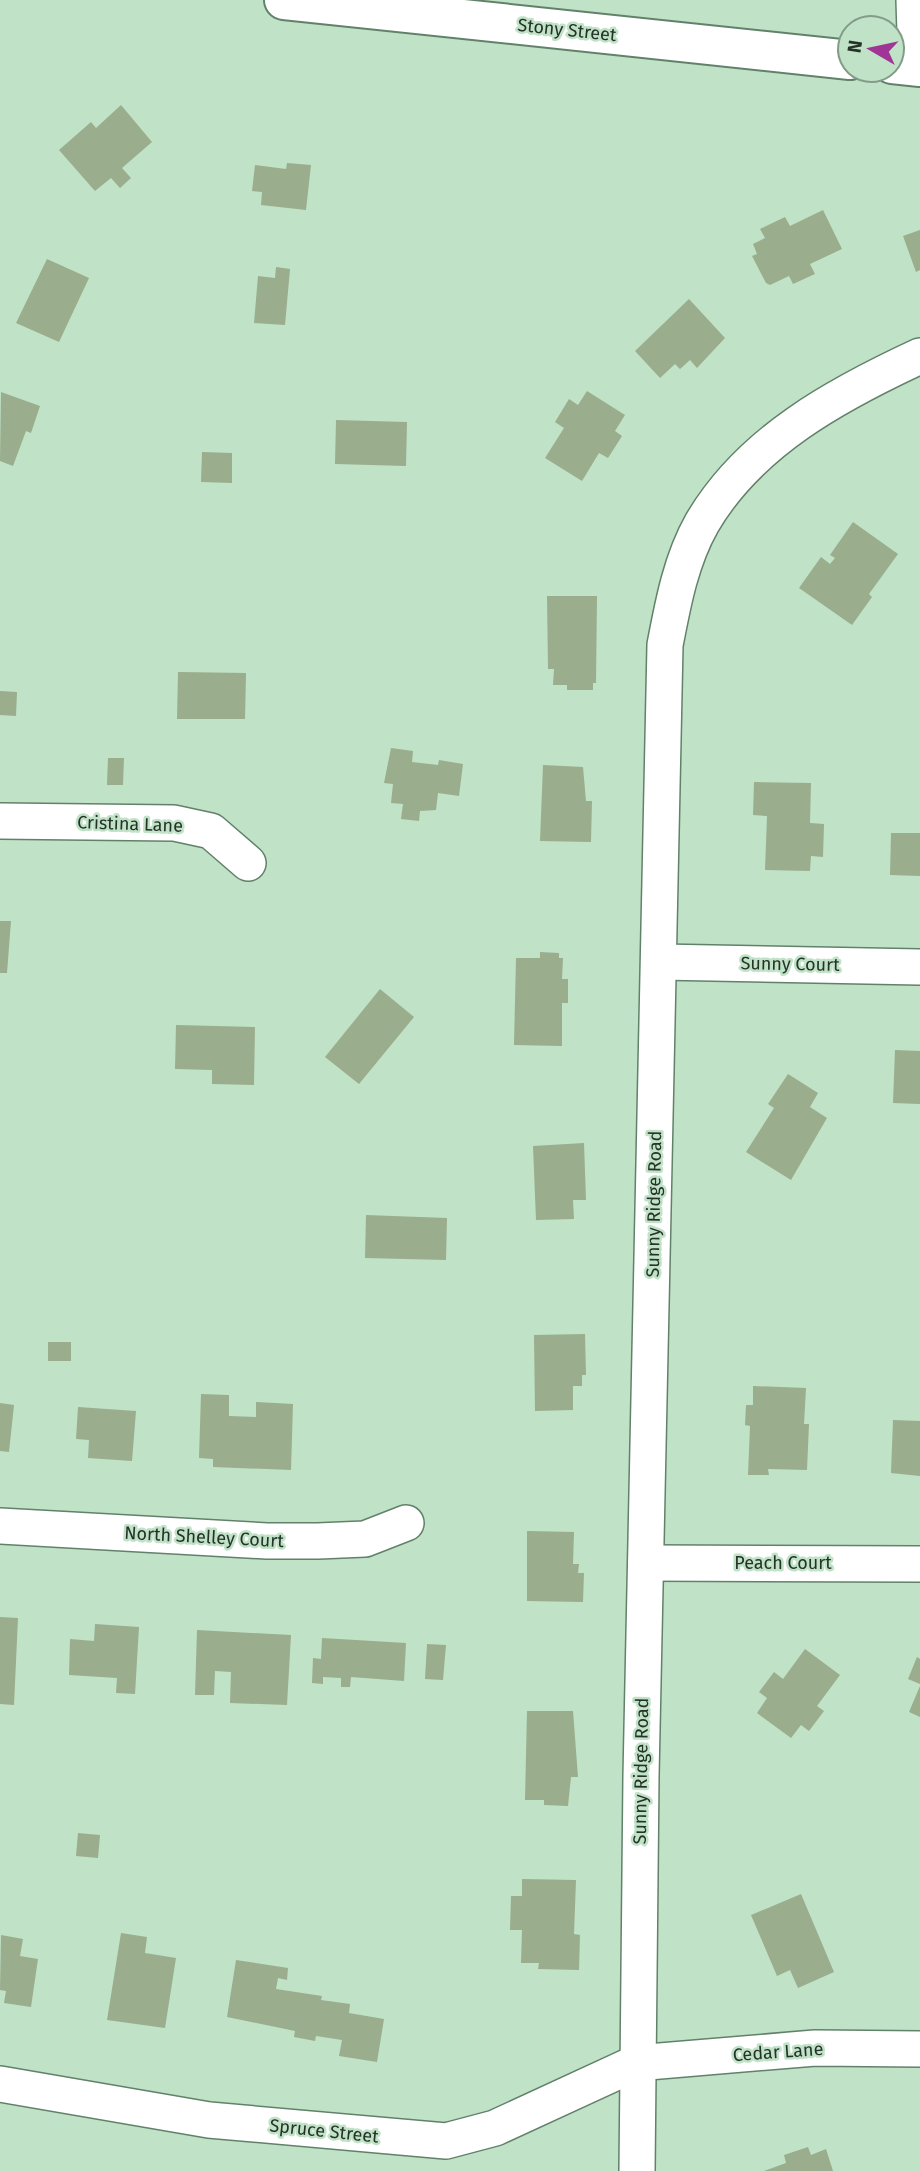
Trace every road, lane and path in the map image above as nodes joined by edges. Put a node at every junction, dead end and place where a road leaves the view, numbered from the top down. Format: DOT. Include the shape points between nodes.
graph roads {
  1 [pos="284,0"];
  2 [pos="914,0"];
  3 [pos="836,59"];
  4 [pos="909,66"];
  5 [pos="920,356"];
  6 [pos="0,821"];
  7 [pos="248,863"];
  8 [pos="660,962"];
  9 [pos="920,967"];
  10 [pos="405,1523"];
  11 [pos="0,1526"];
  12 [pos="646,1563"];
  13 [pos="920,1563"];
  14 [pos="920,2049"];
  15 [pos="636,2063"];
  16 [pos="0,2084"];
  17 [pos="637,2171"];
  1 -- 3 [label="street, Stony Street"];
  2 -- 4 [label="street"];
  5 -- 8 [label="street, Sunny Ridge Road" via="847,390 764,449 702,523 677,584 665,645"];
  6 -- 7 [label="street, Cristina Lane" via="174,823 212,831"];
  8 -- 9 [label="street, Sunny Court"];
  8 -- 12 [label="street, Sunny Ridge Road"];
  10 -- 11 [label="street, North Shelley Court" via="365,1539 318,1541"];
  12 -- 13 [label="street, Peach Court"];
  12 -- 15 [label="street, Sunny Ridge Road"];
  14 -- 15 [label="street, Cedar Lane" via="815,2048"];
  15 -- 16 [label="street, Spruce Street" via="495,2128 446,2141 209,2120"];
  15 -- 17 [label="street, Sunny Ridge Road"];
}
